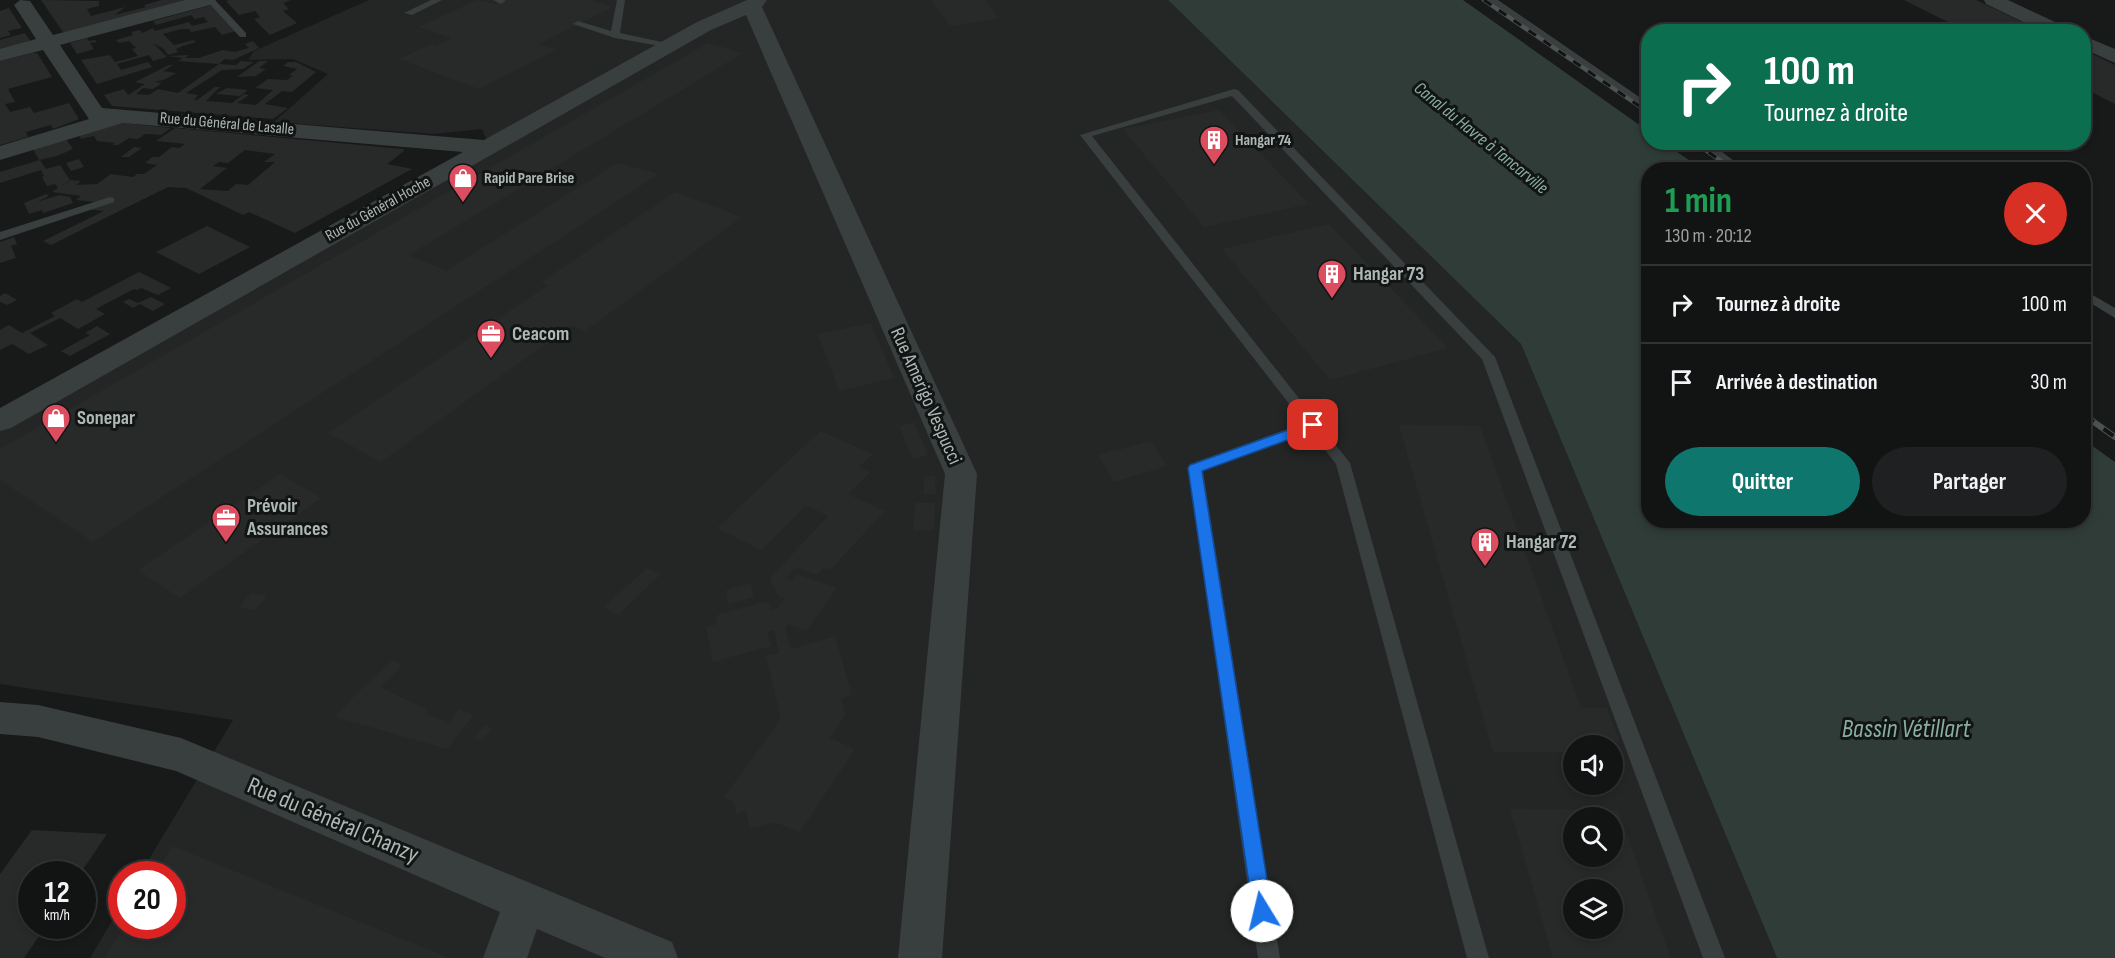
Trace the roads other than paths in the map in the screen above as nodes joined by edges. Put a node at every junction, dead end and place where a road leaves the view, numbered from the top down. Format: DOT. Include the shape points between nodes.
graph roads {
  1 [pos="208,0"];
  2 [pos="438,0"];
  3 [pos="621,0"];
  4 [pos="1492,0"];
  5 [pos="1993,0"];
  6 [pos="755,3"];
  7 [pos="23,5"];
  8 [pos="409,13"];
  9 [pos="578,24"];
  10 [pos="2044,24"];
  11 [pos="243,35"];
  12 [pos="615,35"];
  13 [pos="48,43"];
  14 [pos="2091,45"];
  15 [pos="668,46"];
  16 [pos="0,55"];
  17 [pos="2115,57"];
  18 [pos="1641,102"];
  19 [pos="123,116"];
  20 [pos="490,147"];
  21 [pos="1712,150"];
  22 [pos="0,153"];
  23 [pos="1730,162"];
  24 [pos="110,200"];
  25 [pos="0,236"];
  26 [pos="2091,299"];
  27 [pos="2115,314"];
  28 [pos="0,421"];
  29 [pos="1313,425"];
  30 [pos="0,718"];
  31 [pos="525,902"];
  32 [pos="505,958"];
  33 [pos="656,958"];
  34 [pos="920,958"];
  35 [pos="1269,958"];
  36 [pos="1478,958"];
  37 [pos="1714,958"];
  1 -- 11 [label="lane"];
  1 -- 13 [label="street"];
  2 -- 8 [label="lane"];
  3 -- 12 [label="lane"];
  4 -- 18 [label="lane"];
  5 -- 10 [label="street"];
  6 -- 15 [label="street, Rue du Général Hoche"];
  6 -- 34 [label="street, Rue Amerigo Vespucci" via="961,474"];
  7 -- 13 [label="street, Rue du Général de Lasalle"];
  9 -- 12 [label="lane"];
  12 -- 15 [label="lane"];
  13 -- 16 [label="street"];
  13 -- 19 [label="street, Rue du Général de Lasalle" via="95,114"];
  14 -- 17 [label="street"];
  15 -- 20 [label="street, Rue du Général Hoche"];
  19 -- 20 [label="street, Rue du Général de Lasalle"];
  19 -- 22 [label="street"];
  20 -- 28 [label="street, Rue du Général Hoche"];
  21 -- 23 [label="lane"];
  24 -- 25 [label="lane"];
  26 -- 27 [label="lane"];
  29 -- 35 [label="lane" via="1195,468"];
  29 -- 36 [label="lane" via="1343,463"];
  29 -- 37 [label="lane" via="1085,135 1234,92 1488,357"];
  30 -- 31 [label="street, Rue du Général Chanzy" via="38,721 182,755"];
  31 -- 32 [label="street"];
  31 -- 33 [label="street, Rue du Général Chanzy"];
}
